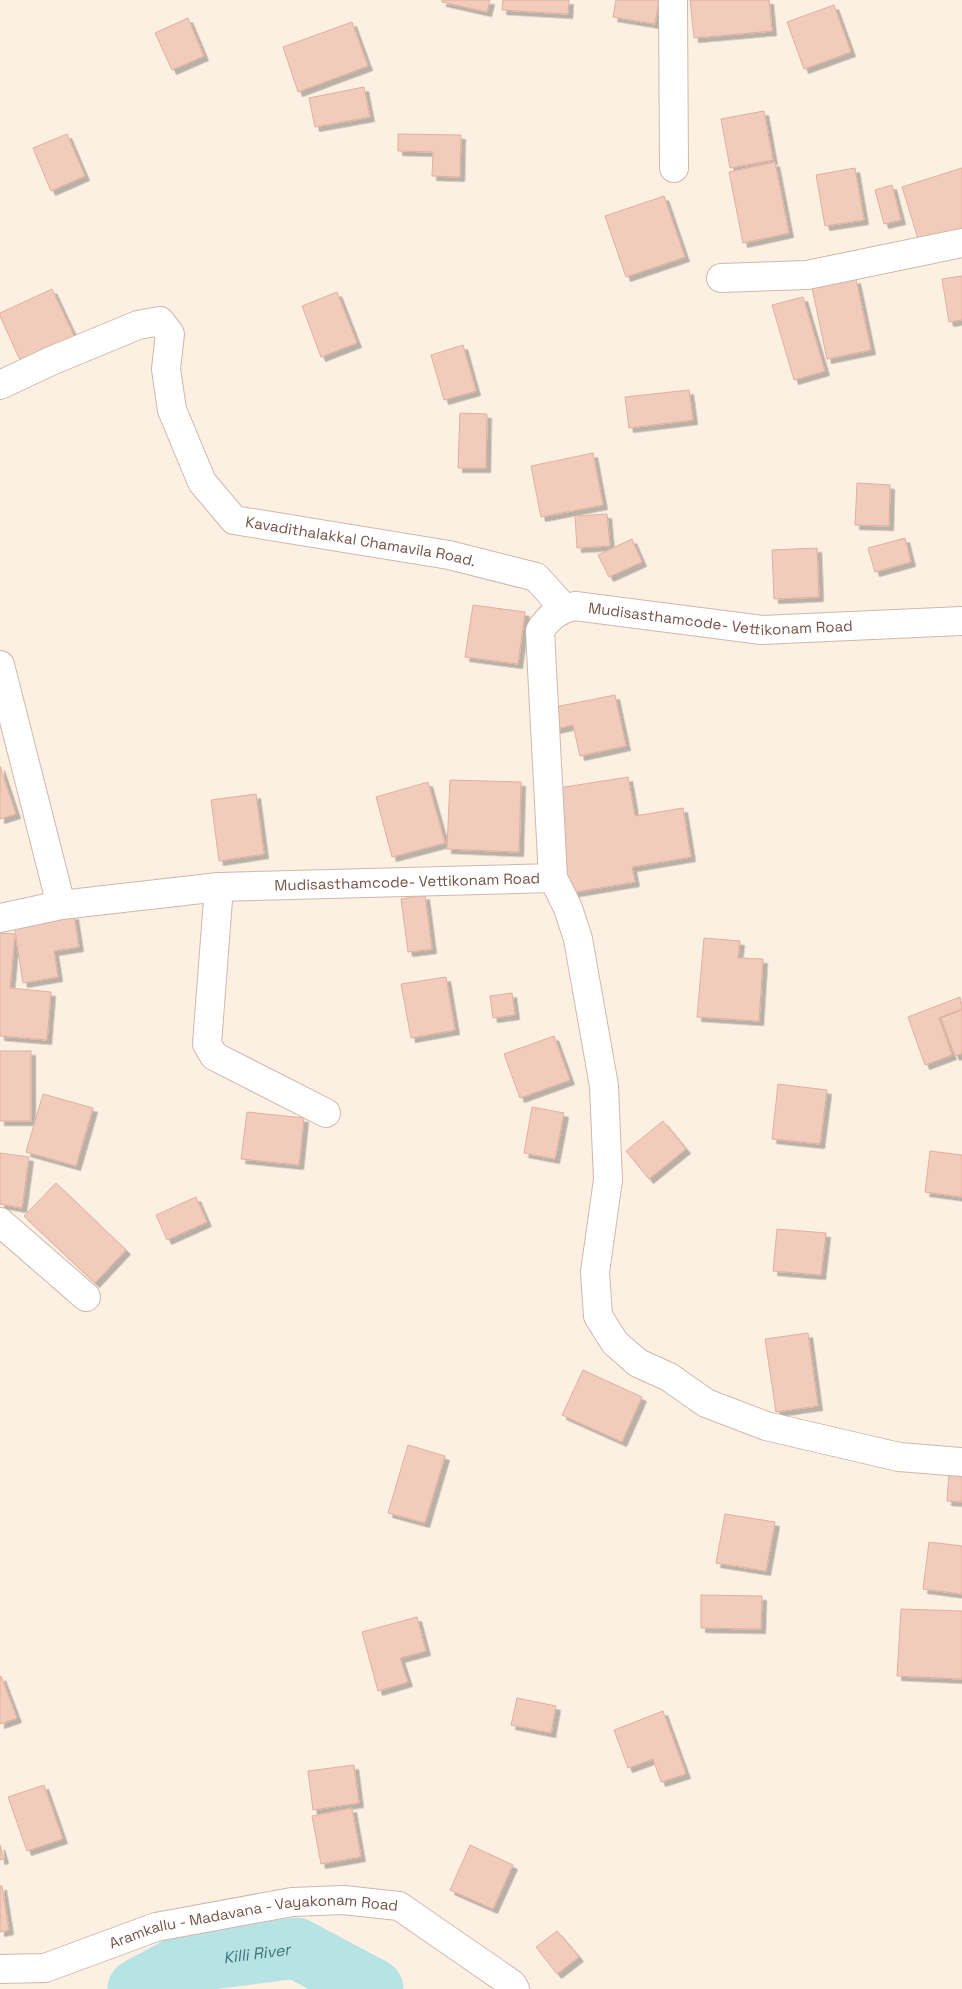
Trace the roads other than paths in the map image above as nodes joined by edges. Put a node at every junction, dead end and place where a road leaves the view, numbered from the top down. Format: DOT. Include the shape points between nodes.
graph roads {
  1 [pos="673,0"];
  2 [pos="674,168"];
  3 [pos="962,243"];
  4 [pos="721,278"];
  5 [pos="0,385"];
  6 [pos="564,608"];
  7 [pos="962,621"];
  8 [pos="0,665"];
  9 [pos="554,878"];
  10 [pos="219,887"];
  11 [pos="61,905"];
  12 [pos="0,918"];
  13 [pos="326,1112"];
  14 [pos="0,1222"];
  15 [pos="86,1297"];
  16 [pos="962,1462"];
  17 [pos="0,1969"];
  18 [pos="515,1989"];
  1 -- 2 [label="street"];
  3 -- 4 [label="street" via="807,275"];
  5 -- 6 [label="street, Kavadithalakkal Chamavila Road." via="138,325 160,321 170,334 166,369 172,410 202,482 234,520 448,555 536,577"];
  6 -- 7 [label="street, Mudisasthamcode- Vettikonam Road" via="575,606 762,630"];
  6 -- 9 [label="street, Mudisasthamcode- Vettikonam Road" via="546,621 540,631"];
  8 -- 11 [label="street"];
  9 -- 10 [label="street, Mudisasthamcode- Vettikonam Road"];
  9 -- 16 [label="street" via="578,939 604,1086 608,1180 595,1272 598,1316 615,1343 638,1363 669,1377 706,1403 766,1426 899,1457"];
  10 -- 11 [label="street, Mudisasthamcode- Vettikonam Road"];
  10 -- 13 [label="street" via="207,1044 214,1056"];
  11 -- 12 [label="street, Mudisasthamcode- Vettikonam Road"];
  14 -- 15 [label="street"];
  17 -- 18 [label="street, Aramkallu - Madavana - Vayakonam Road" via="45,1968 156,1927 292,1902 343,1900 399,1906"];
}
